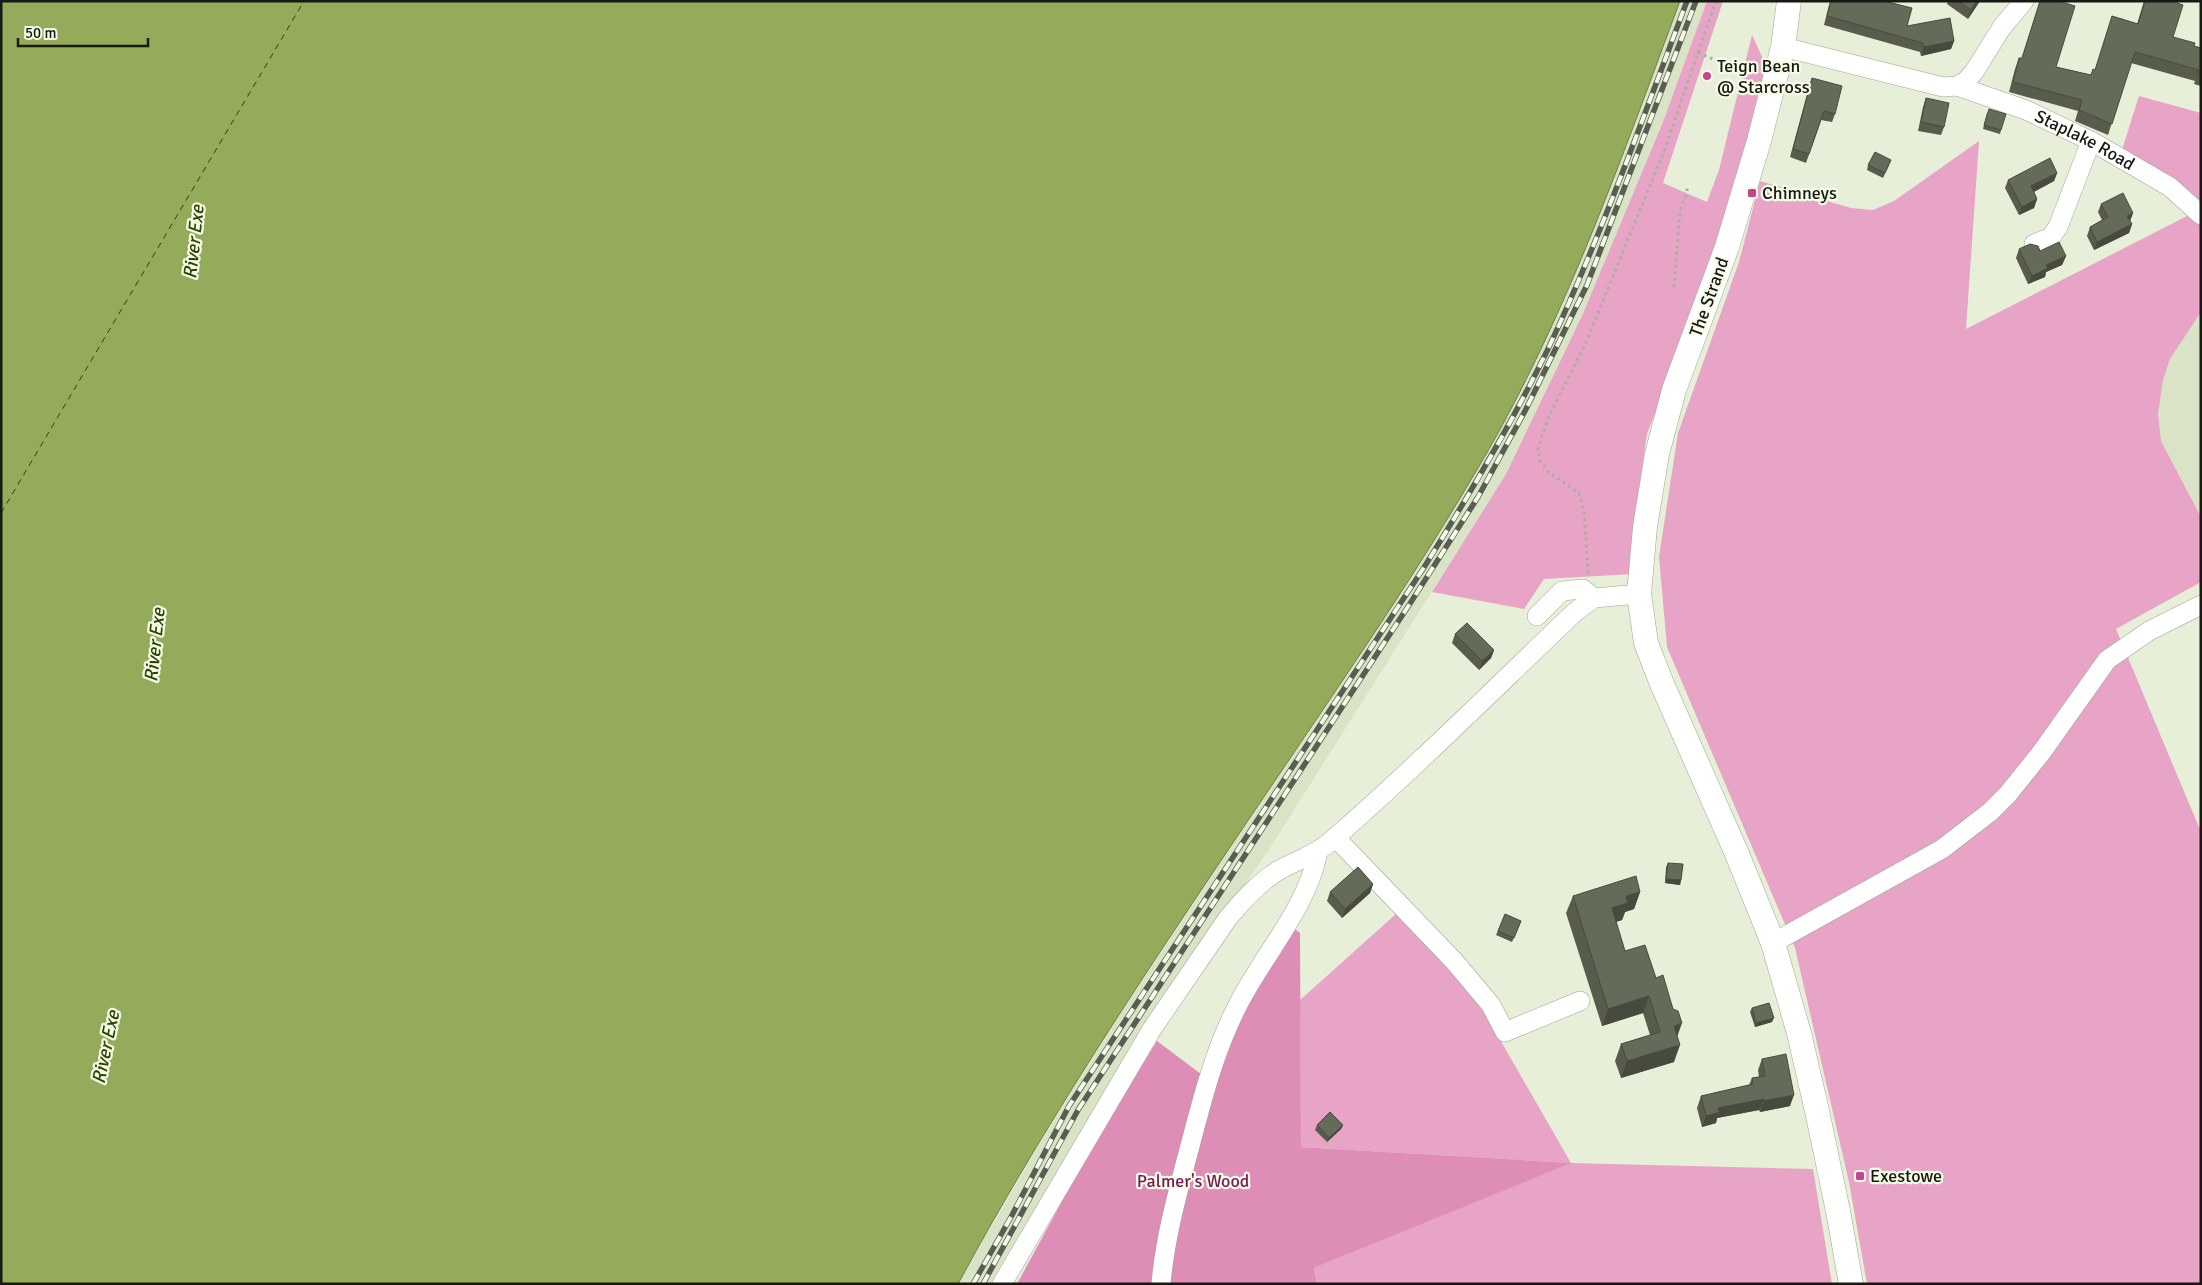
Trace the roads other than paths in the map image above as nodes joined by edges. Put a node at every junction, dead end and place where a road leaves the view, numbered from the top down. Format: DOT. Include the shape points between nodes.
graph roads {
  1 [pos="1789,1"];
  2 [pos="2024,1"];
  3 [pos="1783,47"];
  4 [pos="1957,86"];
  5 [pos="2091,141"];
  6 [pos="2201,215"];
  7 [pos="2034,244"];
  8 [pos="1639,594"];
  9 [pos="1594,598"];
  10 [pos="2201,605"];
  11 [pos="1537,616"];
  12 [pos="1335,838"];
  13 [pos="1318,852"];
  14 [pos="1773,943"];
  15 [pos="1580,1001"];
  16 [pos="1002,1284"];
  17 [pos="1161,1284"];
  18 [pos="1851,1284"];
  1 -- 3 [label="main road, The Strand"];
  2 -- 4 [label="street" via="2002,27 1974,72"];
  3 -- 4 [label="street, Staplake Road" via="1943,87"];
  3 -- 8 [label="main road, The Strand" via="1727,247 1674,390 1656,454 1644,527"];
  4 -- 5 [label="street, Staplake Road" via="2026,110"];
  5 -- 6 [label="street, Staplake Road" via="2170,188"];
  5 -- 7 [label="street" via="2058,227 2051,237"];
  8 -- 9 [label="street"];
  8 -- 14 [label="main road, The Strand" via="1646,643"];
  9 -- 11 [label="street" via="1583,589 1562,591"];
  9 -- 12 [label="street" via="1575,612"];
  10 -- 14 [label="street" via="2149,631 2107,660 2041,753 1990,812 1942,849"];
  12 -- 13 [label="street"];
  12 -- 15 [label="street" via="1454,961 1491,1005 1505,1032"];
  13 -- 16 [label="street" via="1279,870 1228,918 1152,1029"];
  13 -- 17 [label="street" via="1310,879 1288,922 1240,999 1218,1048 1183,1170 1163,1260"];
  14 -- 18 [label="main road, The Strand" via="1817,1111"];
}
